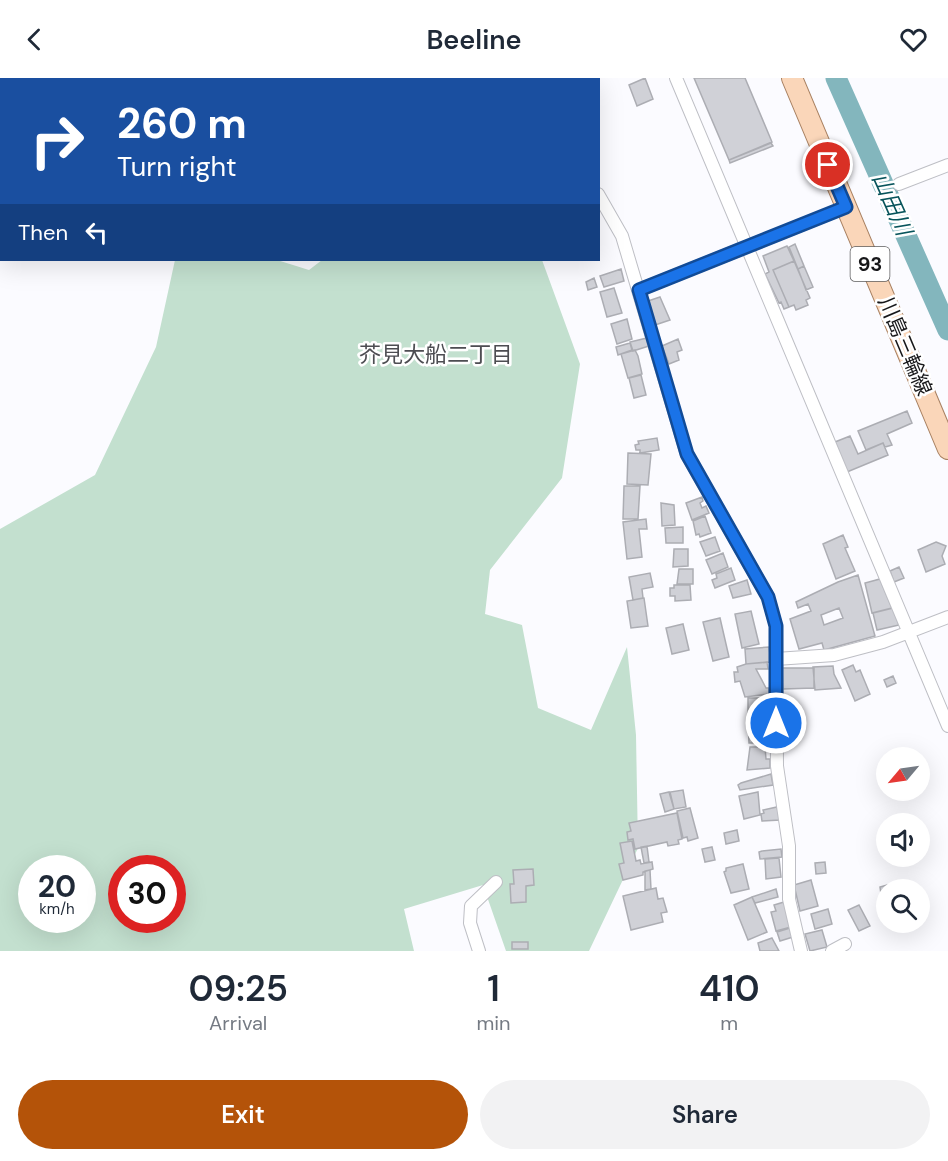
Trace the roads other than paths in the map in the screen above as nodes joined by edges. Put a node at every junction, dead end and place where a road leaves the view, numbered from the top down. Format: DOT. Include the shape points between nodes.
graph roads {
  1 [pos="676,78"];
  2 [pos="792,78"];
  3 [pos="948,165"];
  4 [pos="899,184"];
  5 [pos="600,198"];
  6 [pos="846,207"];
  7 [pos="746,246"];
  8 [pos="639,290"];
  9 [pos="948,449"];
  10 [pos="948,617"];
  11 [pos="909,632"];
  12 [pos="776,659"];
  13 [pos="948,726"];
  14 [pos="496,882"];
  15 [pos="845,944"];
  16 [pos="479,951"];
  17 [pos="801,951"];
  18 [pos="832,951"];
  1 -- 7 [label="street"];
  2 -- 6 [label="main road, 川島三輪線 / 93"];
  3 -- 4 [label="street"];
  5 -- 8 [label="street" via="622,236"];
  6 -- 7 [label="street"];
  6 -- 9 [label="main road, 川島三輪線 / 93"];
  7 -- 8 [label="street"];
  7 -- 11 [label="street"];
  8 -- 12 [label="street" via="687,454 768,597 776,626"];
  10 -- 11 [label="street"];
  11 -- 12 [label="street" via="834,655"];
  11 -- 13 [label="street"];
  12 -- 17 [label="street" via="777,766 789,846 789,899"];
  14 -- 16 [label="street" via="471,906 470,923"];
  15 -- 18 [label="street"];
}
